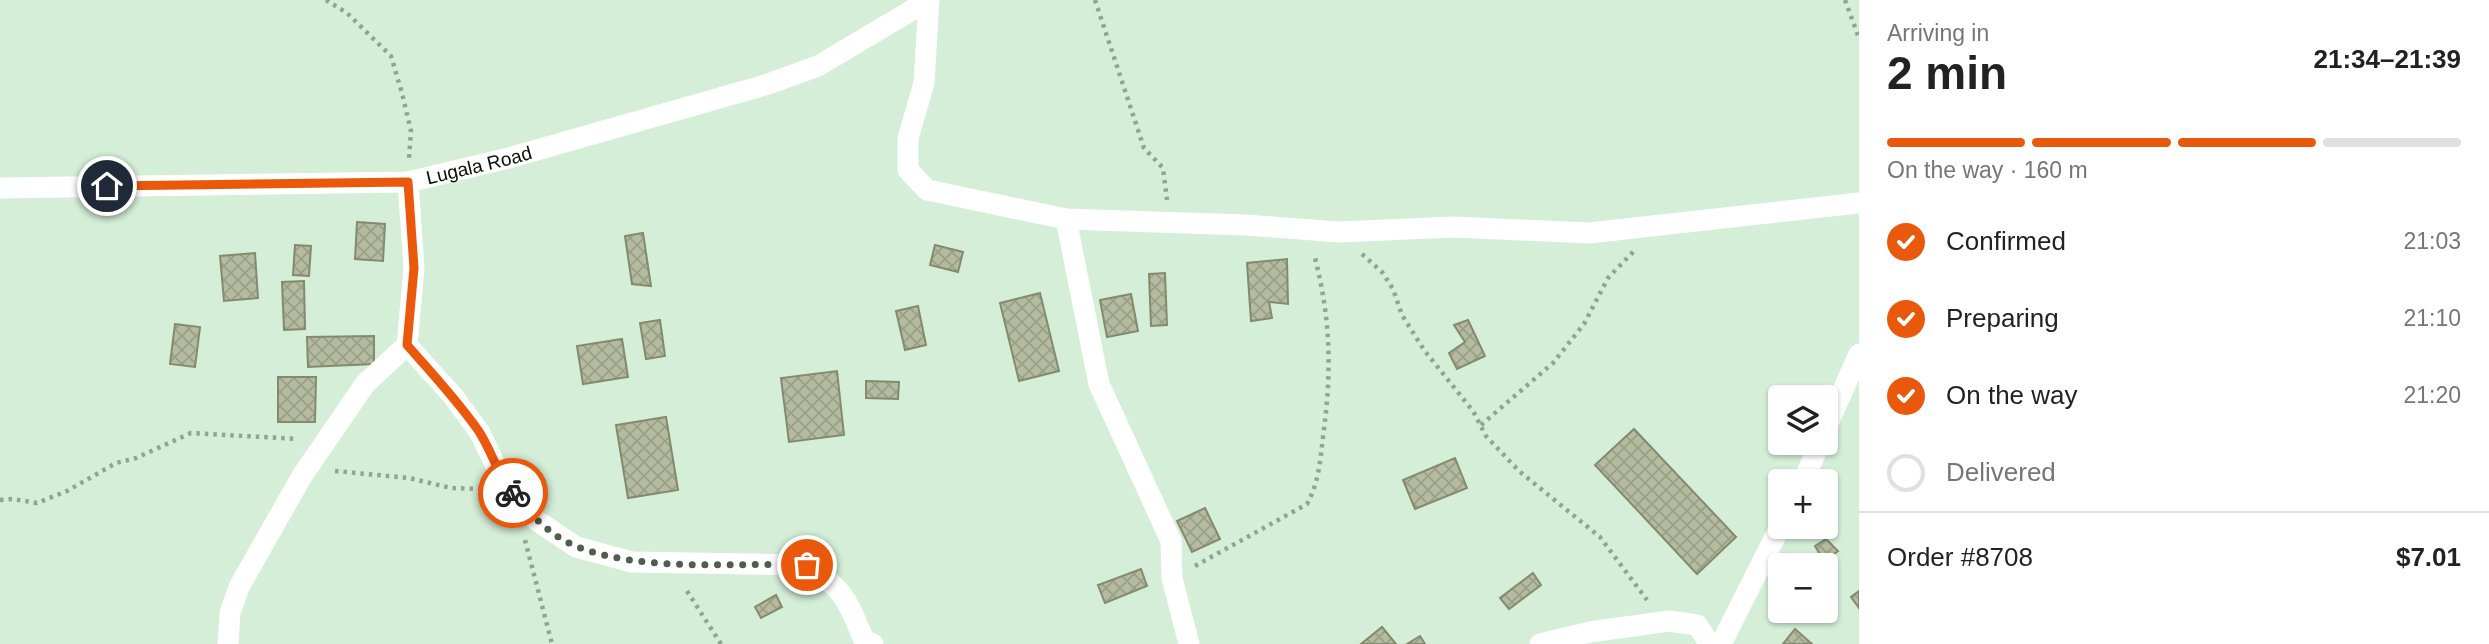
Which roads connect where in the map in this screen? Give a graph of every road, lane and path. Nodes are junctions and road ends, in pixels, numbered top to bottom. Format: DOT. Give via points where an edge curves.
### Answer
graph roads {
  1 [pos="326,0"];
  2 [pos="929,0"];
  3 [pos="1095,0"];
  4 [pos="1844,0"];
  5 [pos="1859,38"];
  6 [pos="408,182"];
  7 [pos="0,188"];
  8 [pos="1859,203"];
  9 [pos="1066,219"];
  10 [pos="1169,223"];
  11 [pos="1658,225"];
  12 [pos="1307,230"];
  13 [pos="1339,232"];
  14 [pos="407,345"];
  15 [pos="1859,354"];
  16 [pos="1838,400"];
  17 [pos="1481,425"];
  18 [pos="308,434"];
  19 [pos="332,470"];
  20 [pos="483,489"];
  21 [pos="0,500"];
  22 [pos="520,501"];
  23 [pos="1774,539"];
  24 [pos="1172,578"];
  25 [pos="687,591"];
  26 [pos="1669,621"];
  27 [pos="228,644"];
  28 [pos="552,644"];
  29 [pos="721,644"];
  30 [pos="873,644"];
  31 [pos="1189,644"];
  32 [pos="1541,644"];
  33 [pos="1710,644"];
  34 [pos="1721,644"];
  1 -- 6 [label="path" via="347,13 391,56 411,131"];
  2 -- 6 [label="street, Lugala Road" via="818,66 765,85"];
  2 -- 9 [label="street" via="924,83 908,138 908,170 927,190"];
  3 -- 10 [label="path" via="1144,148 1163,168"];
  4 -- 5 [label="path"];
  6 -- 7 [label="street, Lugala Road"];
  6 -- 14 [label="street" via="414,268"];
  8 -- 11 [label="street"];
  9 -- 10 [label="street"];
  9 -- 24 [label="street" via="1099,384 1171,541"];
  10 -- 12 [label="street"];
  11 -- 13 [label="street" via="1589,233 1454,227"];
  11 -- 17 [label="path" via="1608,278 1584,324 1553,363"];
  12 -- 13 [label="street"];
  12 -- 24 [label="path" via="1324,293 1330,347 1329,396 1316,486 1307,505"];
  13 -- 17 [label="path" via="1382,272 1424,350"];
  14 -- 22 [label="street" via="480,433 500,477"];
  14 -- 27 [label="street" via="365,384 302,476 239,587 230,613"];
  15 -- 16 [label="street"];
  17 -- 26 [label="path" via="1519,471 1600,537 1650,604"];
  18 -- 21 [label="path" via="300,439 191,433 116,463 37,503"];
  19 -- 20 [label="path"];
  22 -- 28 [label="path" via="525,544"];
  22 -- 30 [label="street" via="536,520 576,547 632,562 807,565 845,596 864,640"];
  23 -- 34 [label="street"];
  24 -- 31 [label="street"];
  25 -- 29 [label="path"];
  26 -- 32 [label="street"];
  26 -- 33 [label="street" via="1697,625"];
}
